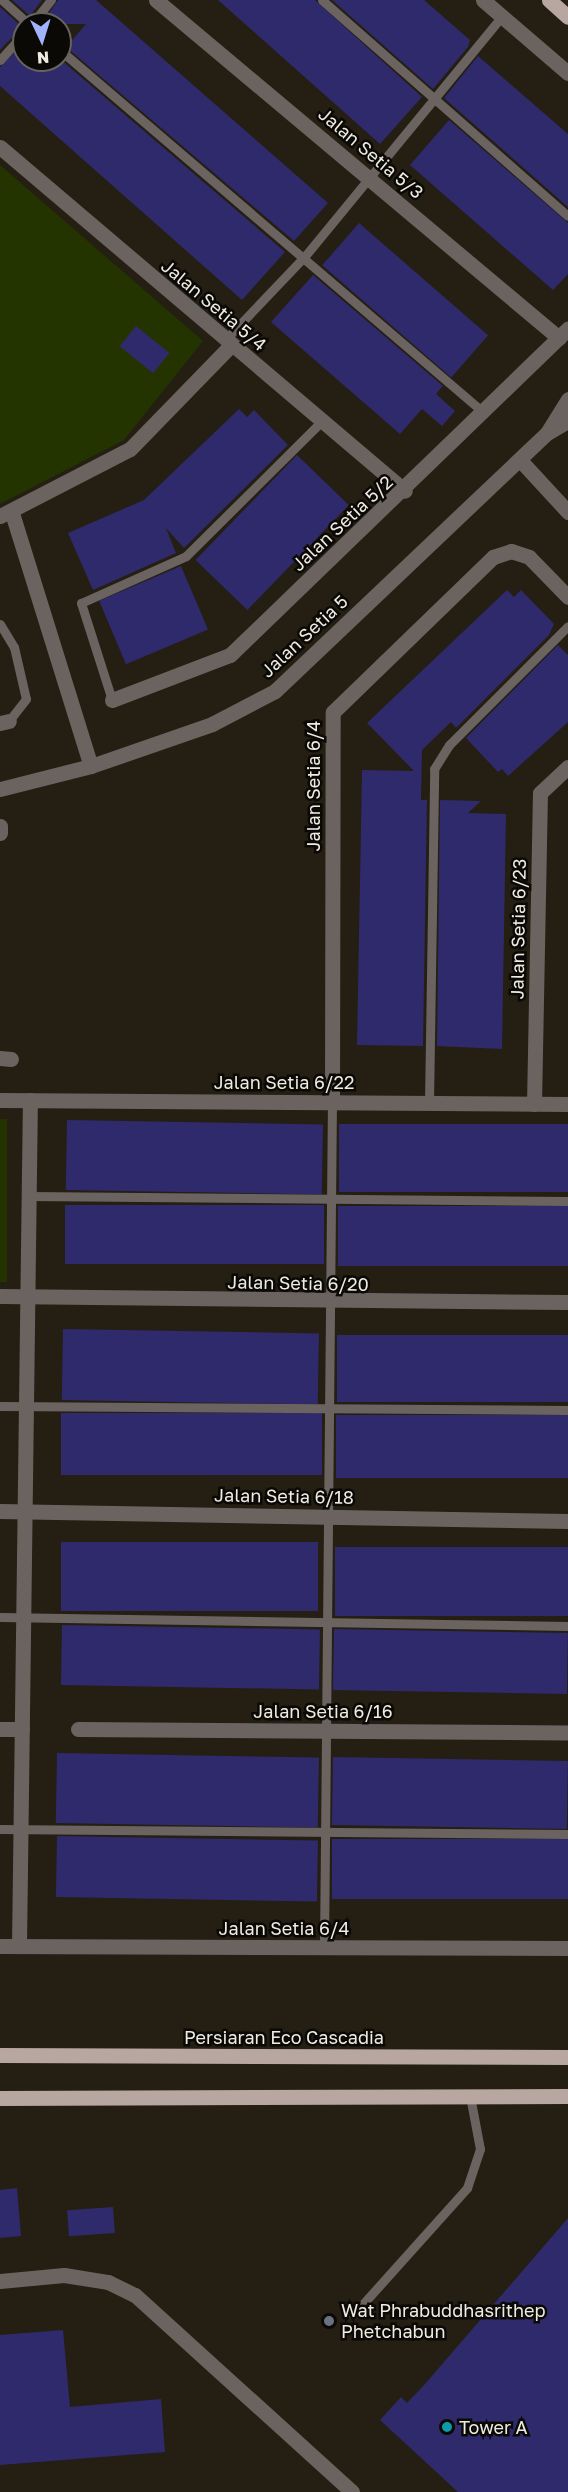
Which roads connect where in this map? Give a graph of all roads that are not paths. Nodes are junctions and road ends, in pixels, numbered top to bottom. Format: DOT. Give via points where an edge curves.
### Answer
graph roads {
  1 [pos="2,0"];
  2 [pos="51,0"];
  3 [pos="156,0"];
  4 [pos="322,0"];
  5 [pos="483,0"];
  6 [pos="549,0"];
  7 [pos="16,12"];
  8 [pos="41,12"];
  9 [pos="502,16"];
  10 [pos="568,17"];
  11 [pos="12,46"];
  12 [pos="0,60"];
  13 [pos="72,60"];
  14 [pos="568,73"];
  15 [pos="433,97"];
  16 [pos="0,147"];
  17 [pos="372,177"];
  18 [pos="568,216"];
  19 [pos="305,255"];
  20 [pos="563,334"];
  21 [pos="228,343"];
  22 [pos="568,399"];
  23 [pos="482,411"];
  24 [pos="324,419"];
  25 [pos="568,421"];
  26 [pos="547,433"];
  27 [pos="520,460"];
  28 [pos="405,491"];
  29 [pos="568,512"];
  30 [pos="6,515"];
  31 [pos="568,597"];
  32 [pos="0,624"];
  33 [pos="568,626"];
  34 [pos="112,700"];
  35 [pos="4,722"];
  36 [pos="91,766"];
  37 [pos="568,767"];
  38 [pos="0,789"];
  39 [pos="0,826"];
  40 [pos="0,833"];
  41 [pos="0,1100"];
  42 [pos="30,1100"];
  43 [pos="332,1102"];
  44 [pos="429,1103"];
  45 [pos="534,1104"];
  46 [pos="568,1104"];
  47 [pos="28,1196"];
  48 [pos="331,1198"];
  49 [pos="568,1201"];
  50 [pos="0,1296"];
  51 [pos="27,1297"];
  52 [pos="568,1302"];
  53 [pos="330,1304"];
  54 [pos="0,1406"];
  55 [pos="26,1406"];
  56 [pos="329,1409"];
  57 [pos="568,1410"];
  58 [pos="0,1511"];
  59 [pos="24,1511"];
  60 [pos="328,1517"];
  61 [pos="568,1521"];
  62 [pos="0,1617"];
  63 [pos="23,1617"];
  64 [pos="327,1622"];
  65 [pos="568,1626"];
  66 [pos="0,1729"];
  67 [pos="22,1729"];
  68 [pos="78,1729"];
  69 [pos="326,1731"];
  70 [pos="568,1732"];
  71 [pos="0,1830"];
  72 [pos="20,1830"];
  73 [pos="325,1832"];
  74 [pos="568,1834"];
  75 [pos="0,1946"];
  76 [pos="19,1946"];
  77 [pos="324,1948"];
  78 [pos="568,1948"];
  79 [pos="0,2055"];
  80 [pos="568,2057"];
  81 [pos="470,2096"];
  82 [pos="568,2096"];
  83 [pos="0,2098"];
  84 [pos="0,2281"];
  85 [pos="353,2315"];
  86 [pos="352,2492"];
  1 -- 7 [label="lane"];
  2 -- 8 [label="lane"];
  3 -- 17 [label="street, Jalan Setia 5/3"];
  4 -- 15 [label="lane"];
  5 -- 9 [label="street"];
  6 -- 10 [label="main road"];
  9 -- 14 [label="street"];
  9 -- 15 [label="lane"];
  11 -- 12 [label="lane"];
  13 -- 19 [label="lane"];
  15 -- 17 [label="lane"];
  15 -- 18 [label="lane"];
  16 -- 21 [label="street, Jalan Setia 5/4"];
  17 -- 19 [label="lane"];
  17 -- 20 [label="street, Jalan Setia 5/3"];
  19 -- 21 [label="lane"];
  19 -- 23 [label="lane"];
  20 -- 23 [label="street, Jalan Setia 5/2"];
  21 -- 24 [label="street, Jalan Setia 5/4"];
  21 -- 30 [label="street" via="130,449"];
  22 -- 26 [label="street, Jalan Setia 5"];
  23 -- 28 [label="street, Jalan Setia 5/2"];
  24 -- 28 [label="street, Jalan Setia 5/4"];
  24 -- 34 [label="lane" via="186,556 81,603"];
  25 -- 26 [label="street, Jalan Setia 5"];
  26 -- 27 [label="street, Jalan Setia 5"];
  27 -- 29 [label="street"];
  27 -- 36 [label="street, Jalan Setia 5" via="275,691 212,723"];
  28 -- 34 [label="street, Jalan Setia 5/2" via="230,655"];
  30 -- 36 [label="street"];
  31 -- 43 [label="street, Jalan Setia 6/4" via="529,557 511,551 493,557 333,712"];
  32 -- 35 [label="lane" via="14,647 26,699"];
  33 -- 44 [label="lane" via="448,745 434,769"];
  36 -- 38 [label="street, Jalan Setia 5"];
  37 -- 45 [label="street, Jalan Setia 6/23" via="540,793"];
  39 -- 40 [label="street"];
  41 -- 42 [label="street, Jalan Setia 6/22"];
  42 -- 43 [label="street, Jalan Setia 6/22"];
  42 -- 47 [label="street"];
  43 -- 44 [label="street, Jalan Setia 6/22"];
  43 -- 48 [label="lane"];
  44 -- 45 [label="street, Jalan Setia 6/22"];
  45 -- 46 [label="street, Jalan Setia 6/22"];
  47 -- 48 [label="lane"];
  47 -- 51 [label="street"];
  48 -- 49 [label="lane"];
  48 -- 53 [label="lane"];
  50 -- 51 [label="street, Jalan Setia 6/20"];
  51 -- 53 [label="street, Jalan Setia 6/20"];
  51 -- 55 [label="street"];
  52 -- 53 [label="street, Jalan Setia 6/20"];
  53 -- 56 [label="lane"];
  54 -- 55 [label="lane"];
  55 -- 56 [label="lane"];
  55 -- 59 [label="street"];
  56 -- 57 [label="lane"];
  56 -- 60 [label="lane"];
  58 -- 59 [label="street, Jalan Setia 6/18"];
  59 -- 60 [label="street, Jalan Setia 6/18"];
  59 -- 63 [label="street"];
  60 -- 61 [label="street, Jalan Setia 6/18"];
  60 -- 64 [label="lane"];
  62 -- 63 [label="lane"];
  63 -- 64 [label="lane"];
  63 -- 67 [label="street"];
  64 -- 65 [label="lane"];
  64 -- 69 [label="lane"];
  66 -- 67 [label="street"];
  67 -- 72 [label="street"];
  68 -- 69 [label="street, Jalan Setia 6/16"];
  69 -- 70 [label="street, Jalan Setia 6/16"];
  69 -- 73 [label="lane"];
  71 -- 72 [label="lane"];
  72 -- 73 [label="lane"];
  72 -- 76 [label="street"];
  73 -- 74 [label="lane"];
  73 -- 77 [label="lane"];
  75 -- 76 [label="street, Jalan Setia 6/4"];
  76 -- 77 [label="street, Jalan Setia 6/4"];
  77 -- 78 [label="street, Jalan Setia 6/4"];
  79 -- 80 [label="main road, Persiaran Eco Cascadia"];
  81 -- 82 [label="main road"];
  81 -- 83 [label="main road"];
  81 -- 85 [label="lane" via="480,2150 467,2188"];
  84 -- 86 [label="street" via="64,2275 108,2282 135,2295"];
}
